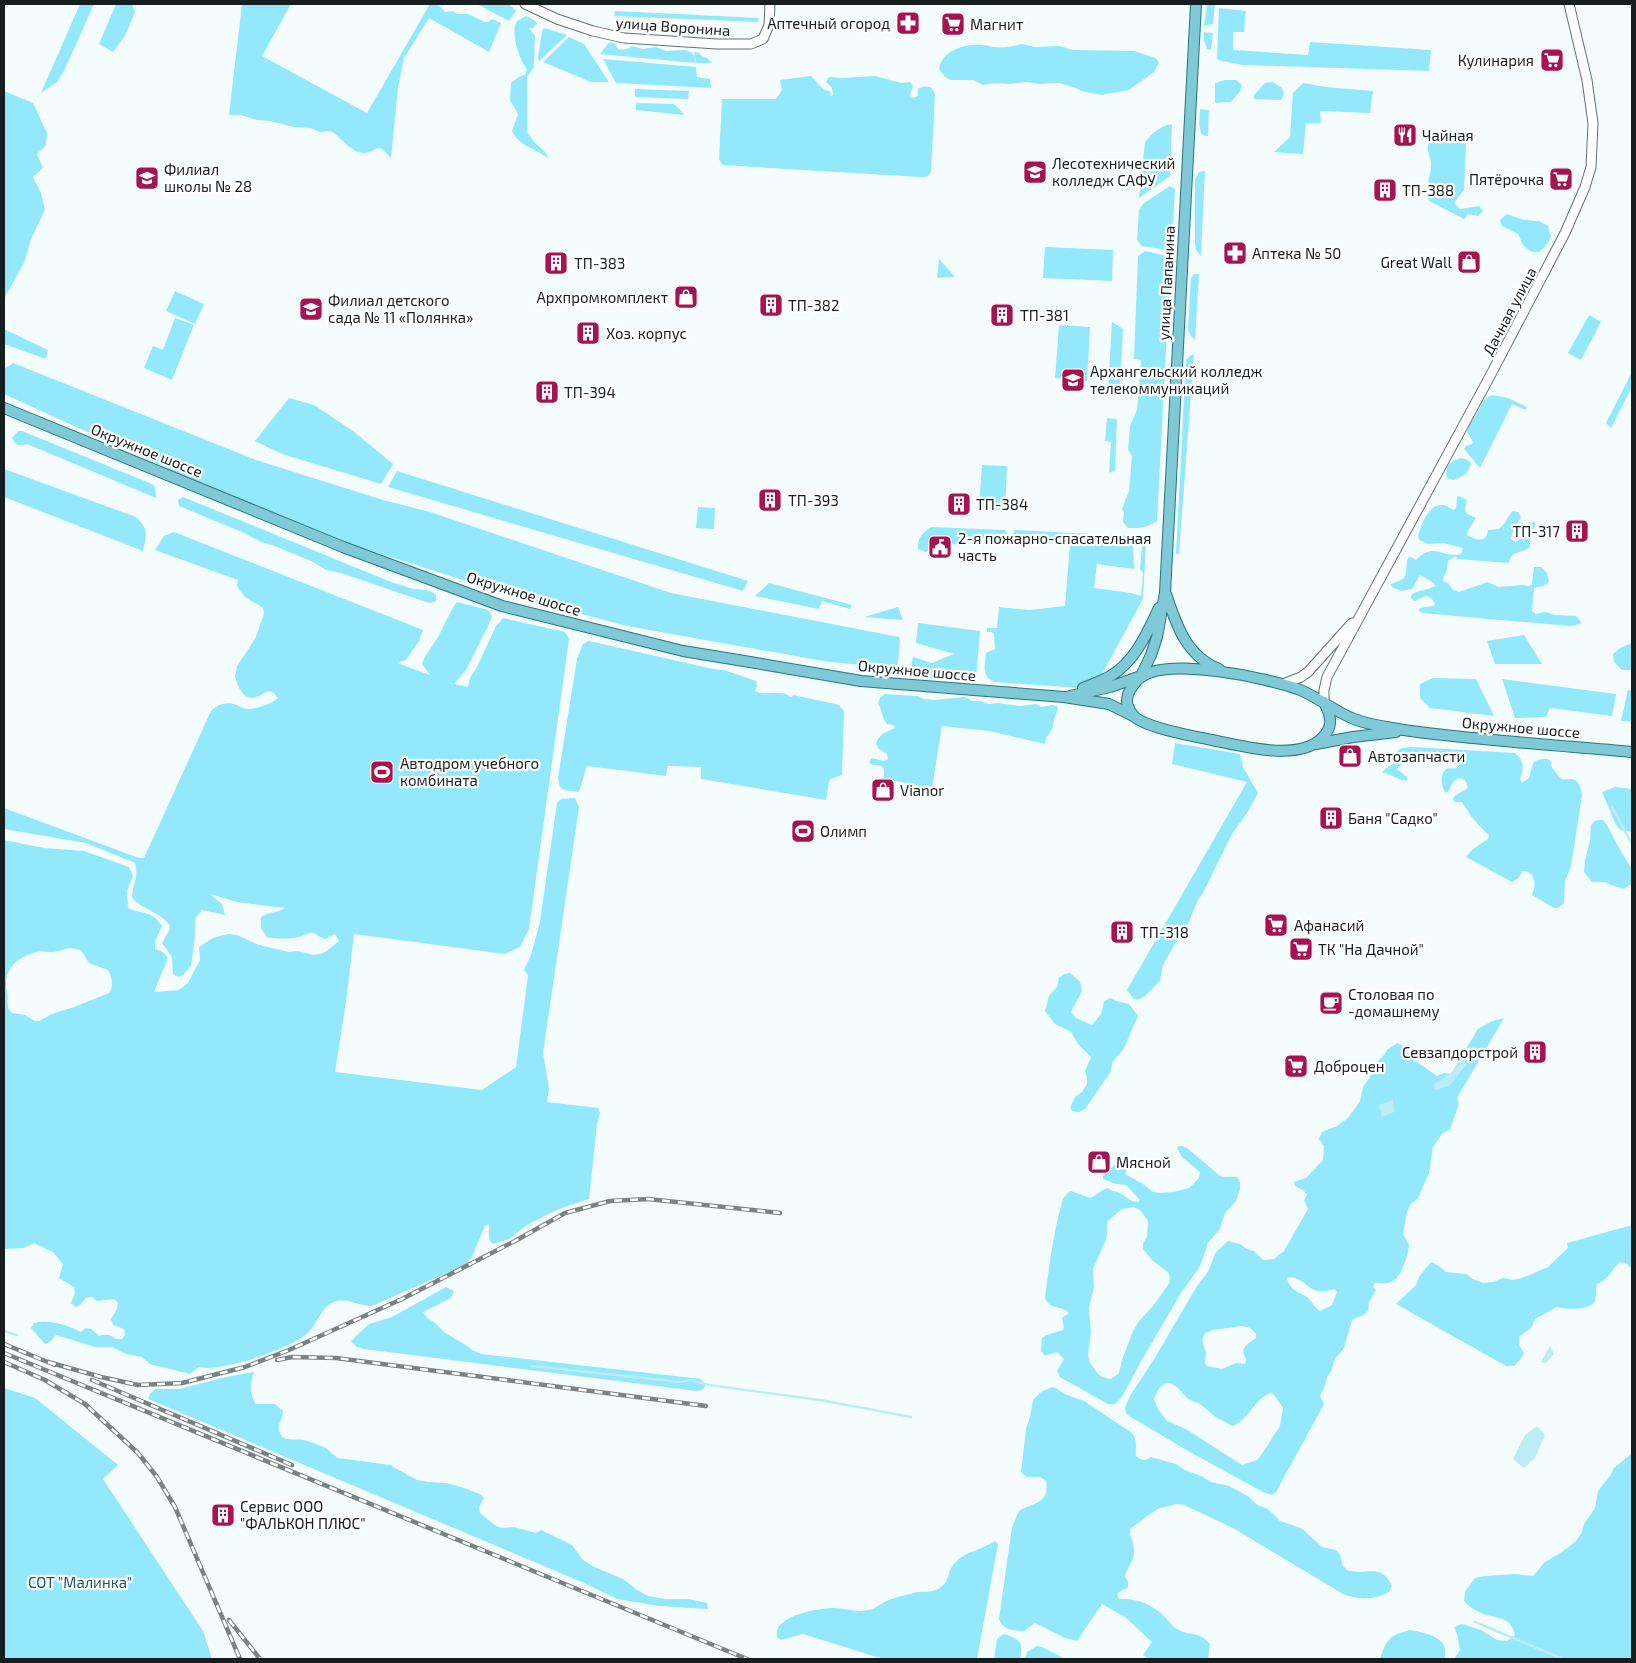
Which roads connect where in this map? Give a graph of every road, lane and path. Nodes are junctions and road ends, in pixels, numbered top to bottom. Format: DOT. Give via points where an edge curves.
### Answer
graph roads {
  1 [pos="525,4"];
  2 [pos="770,4"];
  3 [pos="1196,4"];
  4 [pos="1569,4"];
  5 [pos="4,408"];
  6 [pos="1165,593"];
  7 [pos="1364,610"];
  8 [pos="1225,671"];
  9 [pos="1141,676"];
  10 [pos="1283,684"];
  11 [pos="1064,697"];
  12 [pos="1324,702"];
  13 [pos="1135,718"];
  14 [pos="1406,730"];
  15 [pos="1316,744"];
  16 [pos="1632,752"];
  1 -- 2 [label="street, улица Воронина" via="557,19 624,38 717,44 751,44 763,39 769,25"];
  3 -- 6 [label="main road, улица Папанина"];
  4 -- 7 [label="street, Дачная улица" via="1594,122 1587,181 1566,233"];
  5 -- 11 [label="main road, Окружное шоссе" via="343,547 502,606 683,651 861,681"];
  6 -- 8 [label="main road, улица Папанина" via="1183,638 1202,660"];
  6 -- 9 [label="main road, улица Папанина" via="1157,637"];
  6 -- 11 [label="main road, улица Папанина" via="1142,643 1127,664 1111,676"];
  7 -- 10 [label="street, Дачная улица" via="1308,672"];
  7 -- 12 [label="street, Дачная улица" via="1327,678"];
  8 -- 9 [label="main road, Окружное шоссе" via="1172,669"];
  8 -- 10 [label="main road, Окружное шоссе"];
  9 -- 11 [label="main road, Окружное шоссе"];
  9 -- 13 [label="main road" via="1128,693 1129,710"];
  10 -- 12 [label="main road, Окружное шоссе"];
  11 -- 13 [label="main road, Окружное шоссе" via="1109,704"];
  12 -- 14 [label="main road, Окружное шоссе" via="1355,719"];
  12 -- 15 [label="main road" via="1331,720 1330,728"];
  13 -- 15 [label="main road, Окружное шоссе" via="1189,736 1248,748 1298,750"];
  14 -- 15 [label="main road, Окружное шоссе"];
  14 -- 16 [label="main road, Окружное шоссе"];
}
